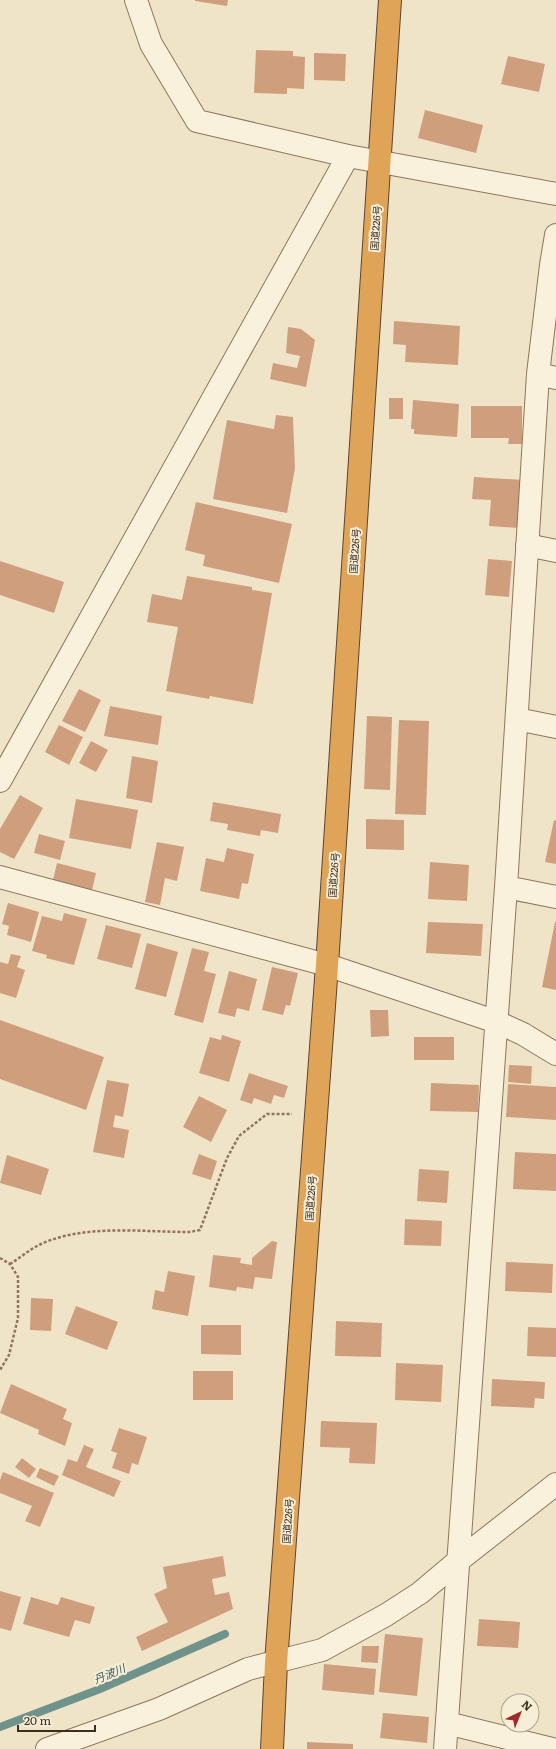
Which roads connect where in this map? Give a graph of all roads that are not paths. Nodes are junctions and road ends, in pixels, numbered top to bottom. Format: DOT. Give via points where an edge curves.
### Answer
graph roads {
  1 [pos="136,0"];
  2 [pos="390,0"];
  3 [pos="348,156"];
  4 [pos="379,163"];
  5 [pos="556,194"];
  6 [pos="556,235"];
  7 [pos="547,376"];
  8 [pos="527,545"];
  9 [pos="556,551"];
  10 [pos="517,719"];
  11 [pos="556,726"];
  12 [pos="0,781"];
  13 [pos="0,877"];
  14 [pos="506,887"];
  15 [pos="556,897"];
  16 [pos="327,965"];
  17 [pos="497,1022"];
  18 [pos="556,1054"];
  19 [pos="556,1484"];
  20 [pos="458,1561"];
  21 [pos="276,1662"];
  22 [pos="447,1723"];
  23 [pos="47,1749"];
  24 [pos="272,1749"];
  25 [pos="445,1749"];
  26 [pos="552,1749"];
  1 -- 3 [label="street" via="150,44 197,121"];
  2 -- 4 [label="highway, 国道226号"];
  3 -- 4 [label="street"];
  3 -- 12 [label="street"];
  4 -- 5 [label="street"];
  4 -- 16 [label="highway, 国道226号"];
  6 -- 7 [label="street" via="551,265"];
  7 -- 8 [label="street"];
  8 -- 9 [label="street"];
  8 -- 10 [label="street"];
  10 -- 11 [label="street"];
  10 -- 14 [label="street"];
  13 -- 16 [label="street"];
  14 -- 15 [label="street"];
  14 -- 17 [label="street"];
  16 -- 17 [label="street"];
  16 -- 21 [label="highway, 国道226号"];
  17 -- 18 [label="street"];
  17 -- 20 [label="street"];
  19 -- 20 [label="street"];
  20 -- 21 [label="street" via="420,1593 343,1640 322,1650"];
  20 -- 22 [label="street"];
  21 -- 23 [label="street" via="248,1669 159,1709"];
  21 -- 24 [label="highway, 国道226号"];
  22 -- 25 [label="street"];
  22 -- 26 [label="street"];
}
